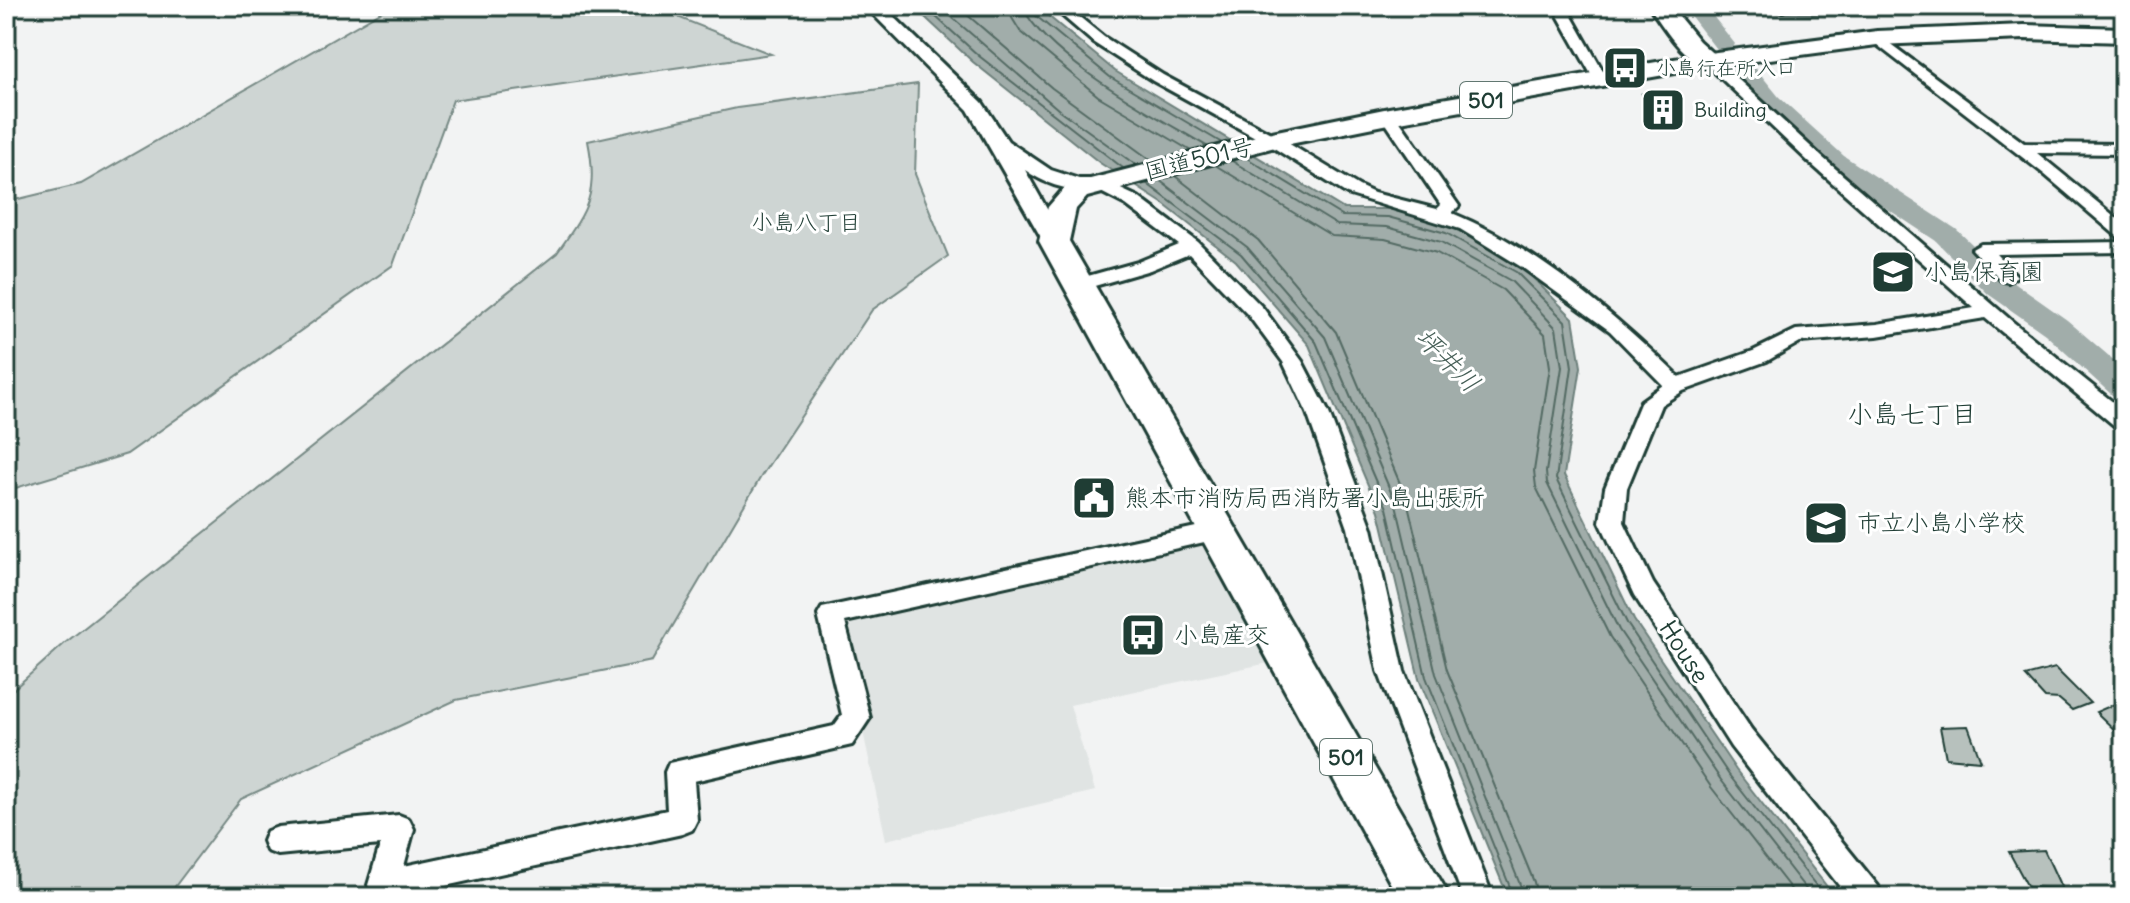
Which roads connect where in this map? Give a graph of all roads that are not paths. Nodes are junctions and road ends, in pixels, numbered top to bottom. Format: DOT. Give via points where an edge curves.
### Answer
graph roads {
  1 [pos="873,6"];
  2 [pos="1058,6"];
  3 [pos="1515,6"];
  4 [pos="1659,6"];
  5 [pos="1560,7"];
  6 [pos="2124,35"];
  7 [pos="1877,38"];
  8 [pos="1709,60"];
  9 [pos="1601,80"];
  10 [pos="1389,116"];
  11 [pos="1268,141"];
  12 [pos="1000,145"];
  13 [pos="2017,148"];
  14 [pos="2124,149"];
  15 [pos="1103,184"];
  16 [pos="1441,215"];
  17 [pos="2124,233"];
  18 [pos="1054,241"];
  19 [pos="1192,246"];
  20 [pos="2124,247"];
  21 [pos="1955,281"];
  22 [pos="1077,285"];
  23 [pos="1989,311"];
  24 [pos="1676,386"];
  25 [pos="2124,422"];
  26 [pos="1219,531"];
  27 [pos="278,841"];
  28 [pos="1425,897"];
  29 [pos="1478,897"];
  30 [pos="1867,897"];
  1 -- 12 [label="street" via="975,106"];
  2 -- 11 [label="street" via="1158,78"];
  3 -- 5 [label="street"];
  4 -- 8 [label="main road"];
  5 -- 9 [label="street"];
  6 -- 7 [label="highway, 国道501号 / 501" via="2024,32"];
  7 -- 8 [label="highway, 国道501号 / 501"];
  7 -- 13 [label="street"];
  8 -- 9 [label="highway, 国道501号 / 501"];
  8 -- 21 [label="street"];
  9 -- 10 [label="highway, 国道501号 / 501"];
  10 -- 11 [label="highway, 国道501号 / 501"];
  10 -- 16 [label="street" via="1450,206"];
  11 -- 15 [label="highway, 国道501号 / 501"];
  11 -- 16 [label="street" via="1368,197"];
  12 -- 15 [label="street" via="1044,174 1078,185"];
  12 -- 18 [label="street"];
  13 -- 14 [label="street"];
  13 -- 17 [label="street"];
  15 -- 18 [label="highway, 国道501号 / 501" via="1069,196"];
  15 -- 19 [label="street"];
  16 -- 24 [label="street" via="1466,225 1584,300"];
  18 -- 22 [label="highway, 501"];
  19 -- 22 [label="street"];
  19 -- 29 [label="street" via="1256,312 1292,361 1318,413 1360,528 1391,671"];
  20 -- 21 [label="street" via="1981,249 2008,276"];
  21 -- 23 [label="street"];
  22 -- 26 [label="highway, 501"];
  23 -- 24 [label="street" via="1877,330 1796,336 1760,356"];
  23 -- 25 [label="street"];
  24 -- 30 [label="street, House" via="1652,401 1616,488 1612,522 1643,588 1741,738"];
  26 -- 27 [label="street" via="831,615 856,718 842,736 679,772 682,820 383,885 399,829"];
  26 -- 28 [label="highway, 501"];
}
